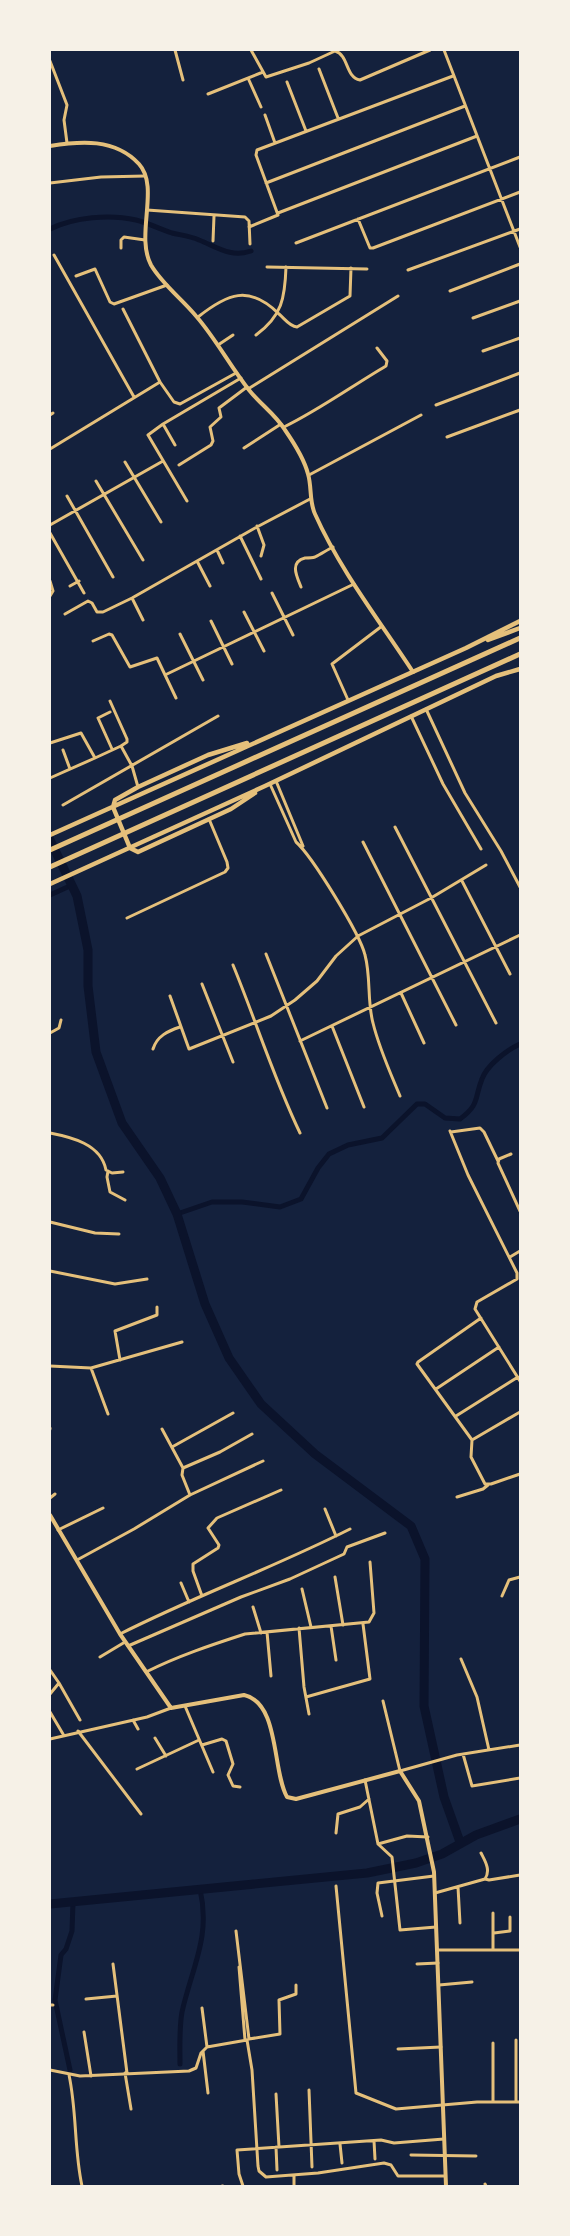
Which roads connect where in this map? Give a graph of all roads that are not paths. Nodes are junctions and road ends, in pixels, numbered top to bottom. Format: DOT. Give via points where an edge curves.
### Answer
graph roads {
  1 [pos="175,50"];
  2 [pos="251,50"];
  3 [pos="327,50"];
  4 [pos="430,50"];
  5 [pos="444,50"];
  6 [pos="419,52"];
  7 [pos="330,54"];
  8 [pos="50,61"];
  9 [pos="319,69"];
  10 [pos="263,72"];
  11 [pos="453,76"];
  12 [pos="248,78"];
  13 [pos="183,80"];
  14 [pos="287,82"];
  15 [pos="208,94"];
  16 [pos="465,106"];
  17 [pos="261,107"];
  18 [pos="265,116"];
  19 [pos="338,118"];
  20 [pos="306,131"];
  21 [pos="477,136"];
  22 [pos="67,143"];
  23 [pos="275,143"];
  24 [pos="50,146"];
  25 [pos="520,157"];
  26 [pos="491,168"];
  27 [pos="145,176"];
  28 [pos="50,183"];
  29 [pos="266,183"];
  30 [pos="520,192"];
  31 [pos="502,199"];
  32 [pos="146,210"];
  33 [pos="278,213"];
  34 [pos="214,216"];
  35 [pos="358,219"];
  36 [pos="249,227"];
  37 [pos="520,229"];
  38 [pos="514,231"];
  39 [pos="145,240"];
  40 [pos="213,241"];
  41 [pos="296,243"];
  42 [pos="250,244"];
  43 [pos="520,247"];
  44 [pos="121,248"];
  45 [pos="54,255"];
  46 [pos="520,264"];
  47 [pos="267,267"];
  48 [pos="286,267"];
  49 [pos="351,268"];
  50 [pos="368,269"];
  51 [pos="408,270"];
  52 [pos="76,276"];
  53 [pos="168,285"];
  54 [pos="450,291"];
  55 [pos="398,296"];
  56 [pos="520,301"];
  57 [pos="123,309"];
  58 [pos="277,311"];
  59 [pos="198,318"];
  60 [pos="473,318"];
  61 [pos="233,335"];
  62 [pos="256,335"];
  63 [pos="520,338"];
  64 [pos="219,345"];
  65 [pos="377,348"];
  66 [pos="483,351"];
  67 [pos="237,372"];
  68 [pos="520,373"];
  69 [pos="241,378"];
  70 [pos="160,382"];
  71 [pos="247,388"];
  72 [pos="134,398"];
  73 [pos="436,405"];
  74 [pos="520,410"];
  75 [pos="422,415"];
  76 [pos="163,424"];
  77 [pos="283,426"];
  78 [pos="447,437"];
  79 [pos="175,445"];
  80 [pos="244,448"];
  81 [pos="50,449"];
  82 [pos="163,461"];
  83 [pos="125,462"];
  84 [pos="179,465"];
  85 [pos="309,475"];
  86 [pos="134,477"];
  87 [pos="96,481"];
  88 [pos="104,494"];
  89 [pos="67,496"];
  90 [pos="310,499"];
  91 [pos="187,501"];
  92 [pos="75,510"];
  93 [pos="161,522"];
  94 [pos="50,525"];
  95 [pos="257,526"];
  96 [pos="50,533"];
  97 [pos="240,536"];
  98 [pos="333,547"];
  99 [pos="217,550"];
  100 [pos="261,556"];
  101 [pos="143,560"];
  102 [pos="197,561"];
  103 [pos="224,563"];
  104 [pos="113,577"];
  105 [pos="261,579"];
  106 [pos="50,581"];
  107 [pos="79,581"];
  108 [pos="354,584"];
  109 [pos="70,586"];
  110 [pos="210,586"];
  111 [pos="300,587"];
  112 [pos="84,593"];
  113 [pos="272,593"];
  114 [pos="50,596"];
  115 [pos="132,598"];
  116 [pos="244,612"];
  117 [pos="65,614"];
  118 [pos="284,618"];
  119 [pos="143,620"];
  120 [pos="212,621"];
  121 [pos="520,621"];
  122 [pos="382,626"];
  123 [pos="520,628"];
  124 [pos="255,633"];
  125 [pos="180,634"];
  126 [pos="293,635"];
  127 [pos="520,638"];
  128 [pos="93,641"];
  129 [pos="224,647"];
  130 [pos="466,648"];
  131 [pos="264,651"];
  132 [pos="520,654"];
  133 [pos="194,661"];
  134 [pos="232,664"];
  135 [pos="520,667"];
  136 [pos="413,672"];
  137 [pos="165,675"];
  138 [pos="203,680"];
  139 [pos="176,698"];
  140 [pos="348,700"];
  141 [pos="110,701"];
  142 [pos="426,709"];
  143 [pos="110,712"];
  144 [pos="219,716"];
  145 [pos="411,716"];
  146 [pos="259,740"];
  147 [pos="50,743"];
  148 [pos="121,746"];
  149 [pos="112,749"];
  150 [pos="63,750"];
  151 [pos="95,758"];
  152 [pos="132,766"];
  153 [pos="70,769"];
  154 [pos="50,778"];
  155 [pos="276,781"];
  156 [pos="267,785"];
  157 [pos="138,787"];
  158 [pos="63,805"];
  159 [pos="209,819"];
  160 [pos="396,826"];
  161 [pos="50,835"];
  162 [pos="363,842"];
  163 [pos="303,848"];
  164 [pos="481,849"];
  165 [pos="50,850"];
  166 [pos="486,864"];
  167 [pos="50,867"];
  168 [pos="462,881"];
  169 [pos="50,884"];
  170 [pos="520,887"];
  171 [pos="431,898"];
  172 [pos="399,914"];
  173 [pos="127,918"];
  174 [pos="520,935"];
  175 [pos="358,936"];
  176 [pos="495,946"];
  177 [pos="266,954"];
  178 [pos="463,961"];
  179 [pos="233,965"];
  180 [pos="510,974"];
  181 [pos="432,977"];
  182 [pos="202,984"];
  183 [pos="401,993"];
  184 [pos="170,996"];
  185 [pos="288,1005"];
  186 [pos="369,1007"];
  187 [pos="61,1020"];
  188 [pos="496,1023"];
  189 [pos="257,1024"];
  190 [pos="456,1025"];
  191 [pos="332,1026"];
  192 [pos="180,1027"];
  193 [pos="50,1033"];
  194 [pos="224,1036"];
  195 [pos="300,1041"];
  196 [pos="424,1043"];
  197 [pos="153,1048"];
  198 [pos="233,1062"];
  199 [pos="400,1096"];
  200 [pos="364,1107"];
  201 [pos="327,1108"];
  202 [pos="50,1133"];
  203 [pos="300,1133"];
  204 [pos="511,1154"];
  205 [pos="498,1161"];
  206 [pos="108,1171"];
  207 [pos="123,1172"];
  208 [pos="124,1200"];
  209 [pos="520,1210"];
  210 [pos="50,1222"];
  211 [pos="119,1234"];
  212 [pos="520,1251"];
  213 [pos="510,1257"];
  214 [pos="50,1271"];
  215 [pos="147,1279"];
  216 [pos="157,1307"];
  217 [pos="481,1318"];
  218 [pos="183,1342"];
  219 [pos="499,1347"];
  220 [pos="120,1360"];
  221 [pos="50,1366"];
  222 [pos="91,1368"];
  223 [pos="519,1379"];
  224 [pos="436,1389"];
  225 [pos="520,1412"];
  226 [pos="233,1413"];
  227 [pos="108,1414"];
  228 [pos="455,1416"];
  229 [pos="162,1429"];
  230 [pos="252,1434"];
  231 [pos="472,1440"];
  232 [pos="172,1447"];
  233 [pos="263,1461"];
  234 [pos="183,1468"];
  235 [pos="520,1474"];
  236 [pos="488,1485"];
  237 [pos="281,1490"];
  238 [pos="55,1494"];
  239 [pos="190,1495"];
  240 [pos="457,1497"];
  241 [pos="50,1498"];
  242 [pos="103,1508"];
  243 [pos="325,1509"];
  244 [pos="50,1515"];
  245 [pos="350,1528"];
  246 [pos="58,1530"];
  247 [pos="385,1533"];
  248 [pos="336,1536"];
  249 [pos="75,1561"];
  250 [pos="370,1562"];
  251 [pos="335,1577"];
  252 [pos="520,1578"];
  253 [pos="181,1584"];
  254 [pos="302,1589"];
  255 [pos="202,1596"];
  256 [pos="502,1596"];
  257 [pos="189,1602"];
  258 [pos="253,1607"];
  259 [pos="363,1624"];
  260 [pos="343,1625"];
  261 [pos="331,1626"];
  262 [pos="311,1627"];
  263 [pos="299,1628"];
  264 [pos="267,1632"];
  265 [pos="261,1633"];
  266 [pos="120,1634"];
  267 [pos="126,1644"];
  268 [pos="100,1658"];
  269 [pos="461,1659"];
  270 [pos="336,1660"];
  271 [pos="50,1670"];
  272 [pos="146,1672"];
  273 [pos="271,1676"];
  274 [pos="59,1683"];
  275 [pos="50,1694"];
  276 [pos="306,1697"];
  277 [pos="383,1701"];
  278 [pos="185,1706"];
  279 [pos="171,1708"];
  280 [pos="50,1712"];
  281 [pos="309,1713"];
  282 [pos="80,1720"];
  283 [pos="134,1720"];
  284 [pos="138,1729"];
  285 [pos="78,1731"];
  286 [pos="63,1734"];
  287 [pos="155,1738"];
  288 [pos="50,1739"];
  289 [pos="199,1740"];
  290 [pos="202,1745"];
  291 [pos="520,1745"];
  292 [pos="489,1750"];
  293 [pos="463,1754"];
  294 [pos="166,1756"];
  295 [pos="137,1769"];
  296 [pos="400,1771"];
  297 [pos="213,1772"];
  298 [pos="520,1778"];
  299 [pos="365,1780"];
  300 [pos="240,1787"];
  301 [pos="369,1799"];
  302 [pos="141,1814"];
  303 [pos="336,1833"];
  304 [pos="428,1837"];
  305 [pos="378,1845"];
  306 [pos="481,1852"];
  307 [pos="434,1874"];
  308 [pos="520,1875"];
  309 [pos="485,1879"];
  310 [pos="396,1880"];
  311 [pos="336,1886"];
  312 [pos="458,1887"];
  313 [pos="435,1893"];
  314 [pos="493,1913"];
  315 [pos="382,1916"];
  316 [pos="510,1917"];
  317 [pos="460,1923"];
  318 [pos="436,1927"];
  319 [pos="236,1931"];
  320 [pos="494,1933"];
  321 [pos="437,1950"];
  322 [pos="493,1950"];
  323 [pos="520,1950"];
  324 [pos="438,1963"];
  325 [pos="113,1964"];
  326 [pos="417,1964"];
  327 [pos="472,1982"];
  328 [pos="296,1985"];
  329 [pos="439,1985"];
  330 [pos="117,1995"];
  331 [pos="86,1999"];
  332 [pos="202,2008"];
  333 [pos="84,2032"];
  334 [pos="247,2040"];
  335 [pos="516,2040"];
  336 [pos="493,2043"];
  337 [pos="207,2047"];
  338 [pos="441,2047"];
  339 [pos="398,2049"];
  340 [pos="203,2050"];
  341 [pos="50,2070"];
  342 [pos="126,2073"];
  343 [pos="70,2076"];
  344 [pos="91,2076"];
  345 [pos="309,2090"];
  346 [pos="208,2093"];
  347 [pos="276,2094"];
  348 [pos="494,2102"];
  349 [pos="518,2102"];
  350 [pos="443,2105"];
  351 [pos="131,2109"];
  352 [pos="444,2139"];
  353 [pos="374,2141"];
  354 [pos="340,2144"];
  355 [pos="311,2145"];
  356 [pos="278,2147"];
  357 [pos="257,2149"];
  358 [pos="411,2156"];
  359 [pos="476,2156"];
  360 [pos="445,2157"];
  361 [pos="375,2159"];
  362 [pos="342,2163"];
  363 [pos="312,2167"];
  364 [pos="277,2169"];
  365 [pos="294,2175"];
  366 [pos="445,2176"];
  367 [pos="82,2187"];
  368 [pos="243,2187"];
  369 [pos="294,2187"];
  370 [pos="446,2187"];
  1 -- 13 [label="street"];
  2 -- 10 [label="street"];
  3 -- 7 [label="street"];
  4 -- 6 [label="street"];
  5 -- 11 [label="street"];
  6 -- 7 [label="street" via="360,80 352,76 339,52"];
  7 -- 10 [label="street" via="268,77"];
  8 -- 22 [label="street" via="67,105"];
  9 -- 19 [label="street"];
  10 -- 12 [label="street"];
  11 -- 16 [label="street"];
  11 -- 19 [label="street"];
  12 -- 15 [label="street"];
  12 -- 17 [label="street"];
  14 -- 20 [label="street"];
  16 -- 21 [label="street"];
  16 -- 29 [label="street"];
  18 -- 23 [label="street"];
  19 -- 20 [label="street"];
  20 -- 23 [label="street"];
  21 -- 26 [label="street"];
  21 -- 33 [label="street"];
  22 -- 24 [label="street"];
  22 -- 27 [label="street" via="104,144 132,157"];
  23 -- 29 [label="street" via="255,152"];
  25 -- 26 [label="street"];
  26 -- 31 [label="street"];
  26 -- 35 [label="street"];
  27 -- 28 [label="street"];
  27 -- 32 [label="street"];
  29 -- 33 [label="street"];
  30 -- 31 [label="street"];
  31 -- 35 [label="street" via="370,248"];
  31 -- 38 [label="street"];
  32 -- 34 [label="street"];
  32 -- 39 [label="street"];
  33 -- 36 [label="street" via="277,217"];
  34 -- 36 [label="street" via="245,217"];
  34 -- 40 [label="street"];
  35 -- 41 [label="street"];
  36 -- 42 [label="street"];
  37 -- 38 [label="street"];
  38 -- 43 [label="street"];
  38 -- 51 [label="street"];
  39 -- 44 [label="street" via="124,237"];
  39 -- 53 [label="street" via="152,265"];
  45 -- 72 [label="street"];
  46 -- 54 [label="street"];
  47 -- 48 [label="street"];
  48 -- 49 [label="street"];
  48 -- 58 [label="street" via="285,297"];
  49 -- 50 [label="street"];
  49 -- 58 [label="street" via="351,291 346,299 297,327"];
  52 -- 53 [label="street" via="95,269 114,304"];
  53 -- 59 [label="street"];
  55 -- 71 [label="street"];
  56 -- 60 [label="street"];
  57 -- 70 [label="street"];
  58 -- 59 [label="street" via="260,299 243,295 223,298"];
  58 -- 62 [label="street"];
  59 -- 64 [label="street"];
  61 -- 64 [label="street"];
  63 -- 66 [label="street"];
  64 -- 67 [label="street"];
  65 -- 77 [label="street" via="387,361 386,366"];
  67 -- 69 [label="street"];
  67 -- 70 [label="street" via="180,404 174,402"];
  68 -- 73 [label="street"];
  69 -- 71 [label="street"];
  69 -- 76 [label="street"];
  70 -- 72 [label="street"];
  71 -- 77 [label="street"];
  71 -- 84 [label="street" via="219,408 221,417 210,427 211,445"];
  72 -- 81 [label="street"];
  74 -- 78 [label="street"];
  75 -- 85 [label="street"];
  76 -- 79 [label="street"];
  76 -- 82 [label="street" via="148,435"];
  77 -- 80 [label="street"];
  77 -- 85 [label="street"];
  82 -- 86 [label="street"];
  82 -- 91 [label="street"];
  83 -- 86 [label="street"];
  85 -- 90 [label="street"];
  86 -- 88 [label="street"];
  86 -- 93 [label="street"];
  87 -- 88 [label="street"];
  88 -- 92 [label="street"];
  88 -- 101 [label="street"];
  89 -- 92 [label="street"];
  90 -- 95 [label="street"];
  90 -- 98 [label="street"];
  92 -- 94 [label="street"];
  92 -- 104 [label="street"];
  95 -- 97 [label="street"];
  95 -- 100 [label="street" via="264,544"];
  96 -- 107 [label="street"];
  97 -- 99 [label="street"];
  97 -- 105 [label="street"];
  98 -- 108 [label="street"];
  98 -- 111 [label="street" via="298,562 295,573"];
  99 -- 102 [label="street"];
  99 -- 103 [label="street"];
  102 -- 110 [label="street"];
  102 -- 115 [label="street"];
  106 -- 114 [label="street"];
  107 -- 109 [label="street"];
  107 -- 112 [label="street"];
  108 -- 118 [label="street"];
  108 -- 122 [label="street"];
  113 -- 118 [label="street"];
  115 -- 117 [label="street" via="100,613 88,601"];
  115 -- 119 [label="street"];
  116 -- 124 [label="street"];
  118 -- 124 [label="street"];
  118 -- 126 [label="street"];
  120 -- 129 [label="street"];
  121 -- 130 [label="main road"];
  122 -- 136 [label="street"];
  122 -- 140 [label="street" via="332,664"];
  123 -- 130 [label="main road"];
  124 -- 129 [label="street"];
  124 -- 131 [label="street"];
  125 -- 133 [label="street"];
  127 -- 165 [label="highway"];
  128 -- 137 [label="street" via="111,634 128,666 157,658"];
  129 -- 133 [label="street"];
  129 -- 134 [label="street"];
  130 -- 136 [label="main road"];
  132 -- 167 [label="highway"];
  133 -- 137 [label="street"];
  133 -- 138 [label="street"];
  135 -- 142 [label="main road"];
  136 -- 140 [label="main road"];
  137 -- 139 [label="street"];
  140 -- 146 [label="main road"];
  141 -- 148 [label="street" via="127,739"];
  142 -- 145 [label="main road"];
  142 -- 170 [label="street" via="465,793"];
  143 -- 149 [label="street" via="98,718"];
  144 -- 152 [label="street"];
  145 -- 155 [label="main road"];
  145 -- 164 [label="street" via="443,784"];
  146 -- 157 [label="main road" via="208,755"];
  146 -- 161 [label="main road"];
  147 -- 151 [label="street" via="81,733"];
  148 -- 149 [label="street"];
  148 -- 152 [label="street"];
  149 -- 151 [label="street"];
  150 -- 153 [label="street"];
  151 -- 153 [label="street"];
  152 -- 157 [label="street"];
  152 -- 158 [label="street"];
  153 -- 154 [label="street"];
  155 -- 156 [label="main road"];
  155 -- 163 [label="street"];
  156 -- 159 [label="main road"];
  156 -- 163 [label="street" via="296,842"];
  156 -- 169 [label="main road"];
  157 -- 159 [label="main road" via="114,803 130,848 135,852"];
  159 -- 173 [label="street" via="227,862 225,872"];
  160 -- 171 [label="street"];
  162 -- 172 [label="street"];
  163 -- 175 [label="street"];
  166 -- 168 [label="street"];
  168 -- 171 [label="street"];
  168 -- 176 [label="street"];
  171 -- 172 [label="street"];
  171 -- 178 [label="street"];
  172 -- 175 [label="street"];
  172 -- 181 [label="street"];
  174 -- 176 [label="street"];
  175 -- 185 [label="street"];
  175 -- 186 [label="street" via="368,969"];
  176 -- 178 [label="street"];
  176 -- 180 [label="street"];
  177 -- 185 [label="street"];
  178 -- 181 [label="street"];
  178 -- 188 [label="street"];
  179 -- 189 [label="street"];
  181 -- 183 [label="street"];
  181 -- 190 [label="street"];
  182 -- 194 [label="street"];
  183 -- 186 [label="street"];
  183 -- 196 [label="street"];
  184 -- 192 [label="street"];
  185 -- 189 [label="street"];
  185 -- 195 [label="street"];
  186 -- 191 [label="street"];
  186 -- 199 [label="street"];
  187 -- 193 [label="street" via="59,1028"];
  189 -- 194 [label="street"];
  189 -- 203 [label="street" via="282,1096"];
  191 -- 195 [label="street"];
  191 -- 200 [label="street"];
  192 -- 194 [label="street" via="189,1049"];
  192 -- 197 [label="street" via="155,1041"];
  194 -- 198 [label="street"];
  195 -- 201 [label="street"];
  202 -- 206 [label="street" via="86,1143"];
  204 -- 205 [label="street"];
  205 -- 209 [label="street"];
  205 -- 213 [label="street" via="480,1128 451,1131 468,1175"];
  206 -- 207 [label="street"];
  206 -- 208 [label="street" via="110,1192"];
  210 -- 211 [label="street" via="95,1233"];
  212 -- 213 [label="street"];
  213 -- 217 [label="street" via="517,1279 477,1302 475,1309"];
  214 -- 215 [label="street" via="116,1284"];
  216 -- 220 [label="street" via="157,1315 115,1331"];
  217 -- 219 [label="street"];
  217 -- 224 [label="street" via="418,1362"];
  218 -- 220 [label="street"];
  219 -- 223 [label="street"];
  219 -- 224 [label="street"];
  220 -- 222 [label="street"];
  221 -- 222 [label="street"];
  222 -- 227 [label="street"];
  223 -- 228 [label="street"];
  224 -- 228 [label="street"];
  225 -- 231 [label="street"];
  226 -- 232 [label="street"];
  228 -- 231 [label="street"];
  229 -- 232 [label="street"];
  230 -- 234 [label="street"];
  231 -- 236 [label="street" via="471,1457"];
  232 -- 234 [label="street"];
  233 -- 239 [label="street"];
  234 -- 239 [label="street"];
  235 -- 236 [label="street"];
  236 -- 240 [label="street"];
  237 -- 255 [label="street" via="209,1525 218,1548 193,1564"];
  238 -- 241 [label="street"];
  239 -- 249 [label="street"];
  242 -- 246 [label="street"];
  243 -- 248 [label="street"];
  244 -- 246 [label="street"];
  245 -- 248 [label="street"];
  246 -- 249 [label="street"];
  247 -- 267 [label="street" via="347,1547 344,1554 290,1579"];
  248 -- 255 [label="street"];
  249 -- 266 [label="street"];
  250 -- 259 [label="street" via="374,1613 369,1623"];
  251 -- 260 [label="street"];
  252 -- 256 [label="street" via="509,1580"];
  253 -- 257 [label="street"];
  254 -- 262 [label="street"];
  255 -- 257 [label="street"];
  257 -- 266 [label="street"];
  258 -- 265 [label="street"];
  259 -- 260 [label="street"];
  259 -- 276 [label="street" via="369,1680"];
  260 -- 261 [label="street"];
  261 -- 262 [label="street"];
  261 -- 270 [label="street"];
  262 -- 263 [label="street"];
  263 -- 264 [label="street"];
  263 -- 276 [label="street"];
  264 -- 265 [label="street"];
  264 -- 273 [label="street"];
  265 -- 272 [label="street" via="226,1639"];
  266 -- 267 [label="street"];
  267 -- 268 [label="street"];
  267 -- 272 [label="street"];
  269 -- 292 [label="street" via="477,1697"];
  271 -- 274 [label="street"];
  272 -- 279 [label="street"];
  274 -- 275 [label="street"];
  274 -- 282 [label="street"];
  276 -- 281 [label="street"];
  277 -- 296 [label="street"];
  278 -- 279 [label="street"];
  278 -- 289 [label="street"];
  278 -- 299 [label="street" via="244,1695 254,1697 270,1729 284,1792 290,1798"];
  279 -- 283 [label="street"];
  280 -- 286 [label="street"];
  283 -- 284 [label="street"];
  283 -- 285 [label="street"];
  285 -- 286 [label="street"];
  285 -- 302 [label="street"];
  286 -- 288 [label="street"];
  287 -- 294 [label="street"];
  289 -- 290 [label="street"];
  289 -- 294 [label="street"];
  290 -- 297 [label="street"];
  290 -- 300 [label="street" via="222,1739 226,1742 233,1764 228,1775 234,1787"];
  291 -- 292 [label="street"];
  292 -- 293 [label="street"];
  293 -- 296 [label="street"];
  293 -- 298 [label="street" via="472,1786"];
  294 -- 295 [label="street"];
  296 -- 299 [label="street"];
  296 -- 304 [label="street" via="419,1801"];
  299 -- 301 [label="street"];
  301 -- 303 [label="street" via="360,1807 338,1814"];
  301 -- 305 [label="street"];
  304 -- 305 [label="street" via="413,1835"];
  304 -- 307 [label="street"];
  305 -- 310 [label="street" via="392,1857"];
  306 -- 309 [label="street" via="488,1867"];
  307 -- 310 [label="street"];
  307 -- 313 [label="street"];
  308 -- 309 [label="street"];
  309 -- 312 [label="street"];
  310 -- 315 [label="street" via="378,1884"];
  310 -- 318 [label="street" via="400,1930"];
  311 -- 350 [label="street" via="356,2093 396,2109"];
  312 -- 313 [label="street"];
  312 -- 317 [label="street"];
  313 -- 318 [label="street"];
  314 -- 320 [label="street"];
  316 -- 320 [label="street" via="510,1931"];
  318 -- 321 [label="street"];
  319 -- 334 [label="street"];
  320 -- 322 [label="street"];
  321 -- 322 [label="street"];
  321 -- 324 [label="street"];
  322 -- 323 [label="street"];
  324 -- 326 [label="street"];
  324 -- 329 [label="street"];
  325 -- 330 [label="street"];
  327 -- 329 [label="street"];
  328 -- 334 [label="street" via="296,1994 279,2000 280,2034"];
  329 -- 338 [label="street"];
  330 -- 331 [label="street"];
  330 -- 342 [label="street"];
  332 -- 337 [label="street"];
  333 -- 344 [label="street"];
  334 -- 337 [label="street"];
  334 -- 357 [label="street"];
  335 -- 349 [label="street"];
  336 -- 348 [label="street"];
  337 -- 340 [label="street"];
  338 -- 339 [label="street"];
  338 -- 350 [label="street"];
  340 -- 342 [label="street" via="197,2067 189,2071"];
  340 -- 346 [label="street"];
  341 -- 343 [label="street"];
  342 -- 344 [label="street"];
  342 -- 351 [label="street"];
  343 -- 344 [label="street"];
  343 -- 367 [label="street"];
  345 -- 355 [label="street"];
  347 -- 356 [label="street"];
  348 -- 349 [label="street"];
  348 -- 350 [label="street"];
  350 -- 352 [label="street"];
  352 -- 353 [label="street"];
  352 -- 360 [label="street"];
  353 -- 354 [label="street"];
  353 -- 361 [label="street"];
  354 -- 355 [label="street"];
  354 -- 362 [label="street"];
  355 -- 356 [label="street"];
  355 -- 363 [label="street"];
  356 -- 357 [label="street"];
  356 -- 364 [label="street"];
  357 -- 365 [label="street" via="258,2166 266,2177"];
  357 -- 368 [label="street" via="237,2150"];
  358 -- 360 [label="street"];
  359 -- 360 [label="street"];
  360 -- 366 [label="street"];
  365 -- 366 [label="street" via="384,2163 391,2165 398,2176"];
  365 -- 369 [label="street"];
  366 -- 370 [label="street"];
}
